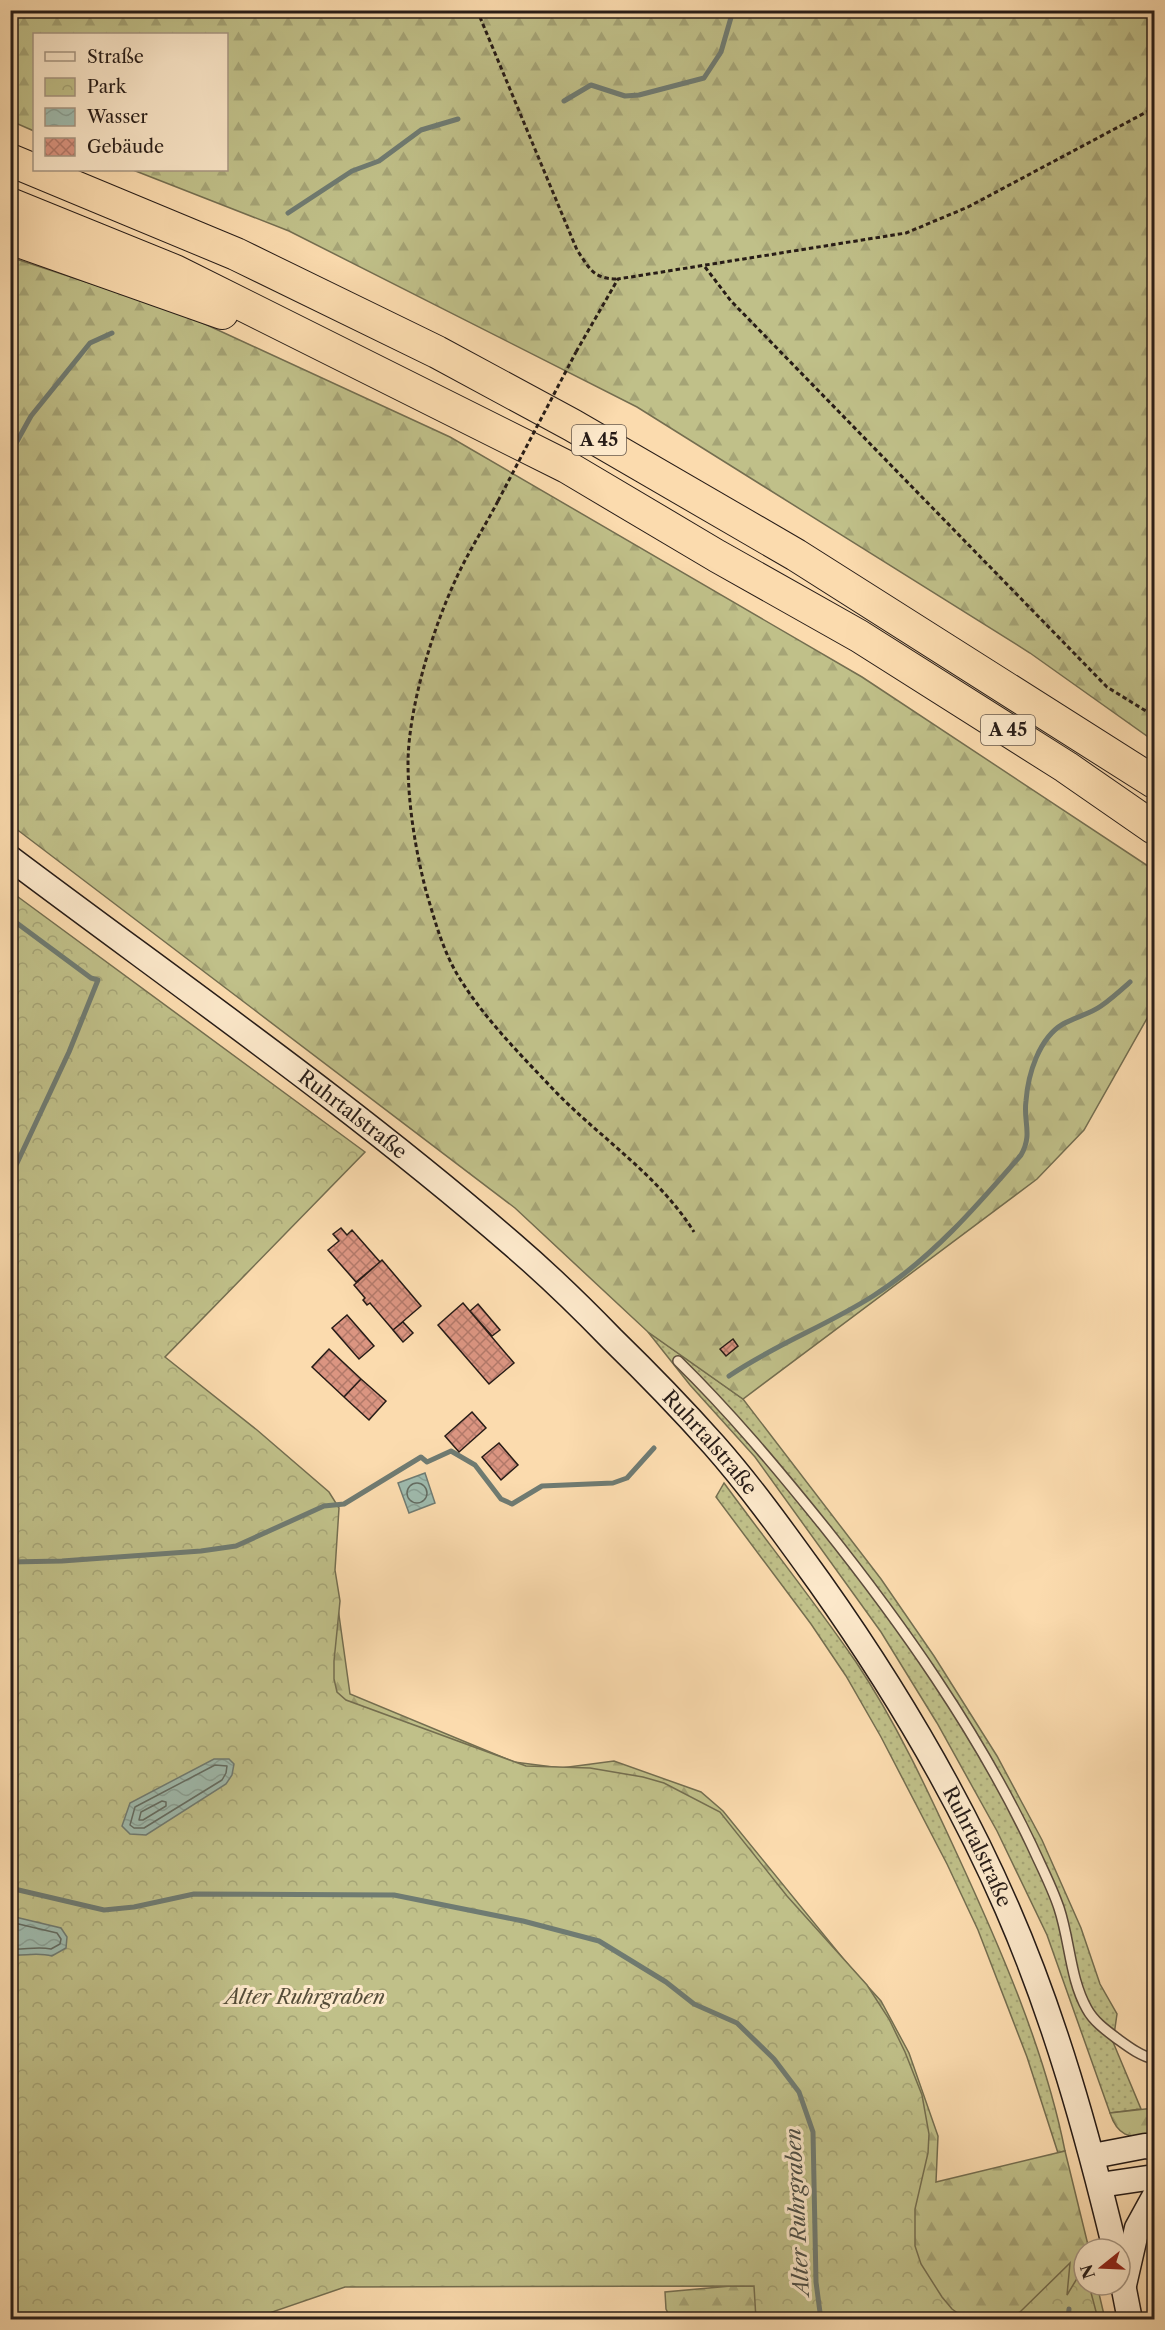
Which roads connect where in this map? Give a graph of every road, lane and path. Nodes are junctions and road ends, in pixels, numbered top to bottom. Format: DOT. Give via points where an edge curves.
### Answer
graph roads {
  1 [pos="477,10"];
  2 [pos="1155,108"];
  3 [pos="10,160"];
  4 [pos="33,170"];
  5 [pos="36,171"];
  6 [pos="10,204"];
  7 [pos="10,238"];
  8 [pos="704,266"];
  9 [pos="618,279"];
  10 [pos="354,360"];
  11 [pos="1155,716"];
  12 [pos="1155,782"];
  13 [pos="1155,828"];
  14 [pos="10,858"];
  15 [pos="694,1232"];
  16 [pos="678,1360"];
  17 [pos="1155,2060"];
  18 [pos="1155,2147"];
  19 [pos="1093,2156"];
  20 [pos="1155,2177"];
  21 [pos="1100,2185"];
  22 [pos="1155,2197"];
  23 [pos="1112,2237"];
  24 [pos="1132,2244"];
  25 [pos="1126,2297"];
  26 [pos="1130,2319"];
  1 -- 9 [label="path" via="577,250 590,269 604,279"];
  2 -- 8 [label="path" via="968,207 906,233"];
  3 -- 4 [label="highway, A 45"];
  5 -- 12 [label="highway, A 45" via="236,254 437,352 572,425 796,555"];
  6 -- 10 [label="highway, A 45" via="175,271"];
  7 -- 10 [label="highway"];
  8 -- 9 [label="path"];
  8 -- 11 [label="path" via="731,301 1107,687"];
  9 -- 15 [label="path, bridge" via="455,581 425,662 415,707 408,758 410,808 419,866 439,935 460,979 504,1036 567,1104 649,1178"];
  10 -- 13 [label="highway, A 45" via="567,467 859,636"];
  14 -- 19 [label="main road, Ruhrtalstraße" via="365,1124 514,1246 564,1291 715,1446 776,1521 844,1616 932,1756 1009,1912 1056,2037"];
  16 -- 17 [label="lane" via="756,1443 873,1588 928,1668 996,1776 1032,1846 1059,1907 1087,2009 1101,2027"];
  18 -- 19 [label="main road"];
  19 -- 21 [label="main road, Ruhrtalstraße"];
  20 -- 21 [label="main road"];
  21 -- 23 [label="main road, Ruhrtalstraße"];
  22 -- 24 [label="main road"];
  25 -- 26 [label="main road"];
}
